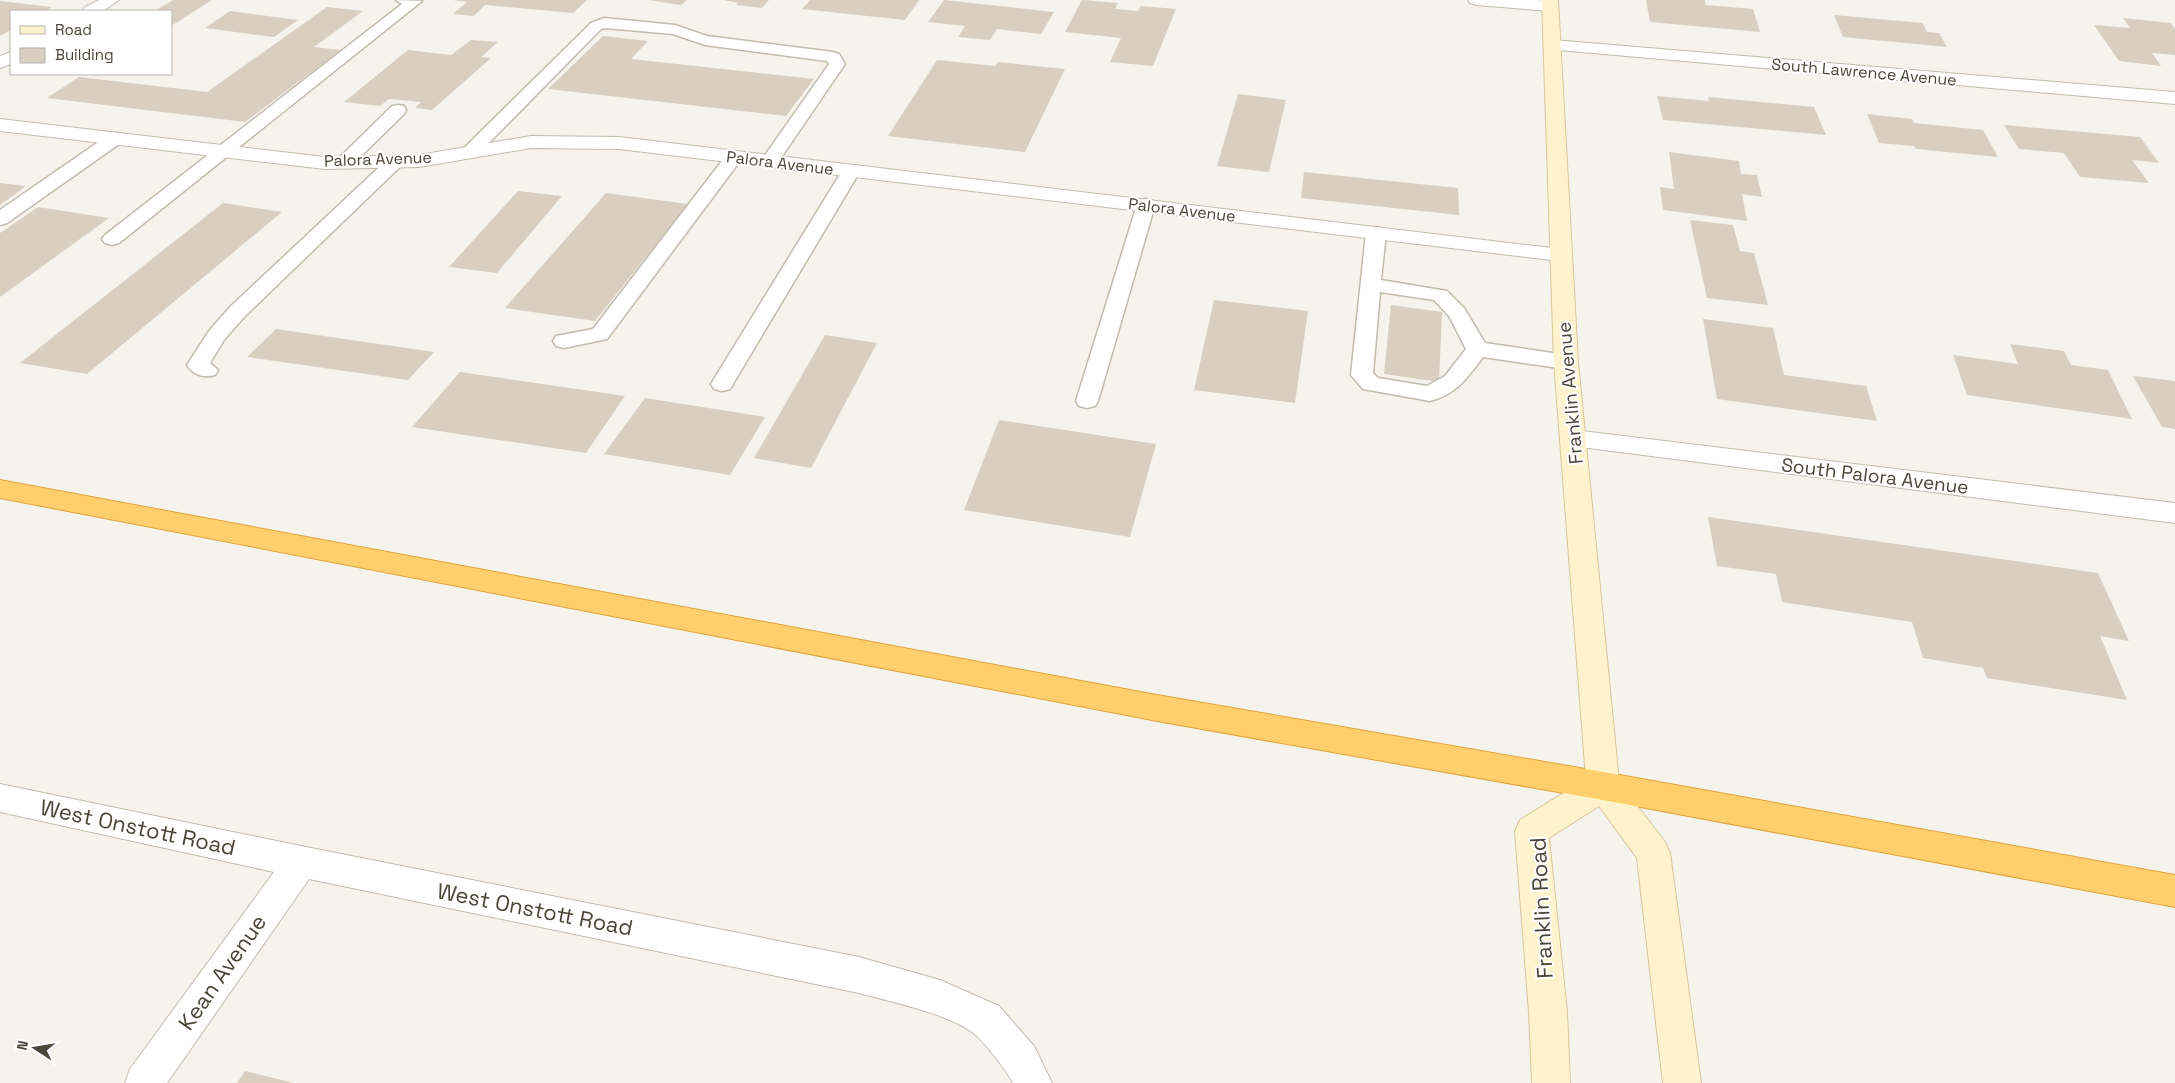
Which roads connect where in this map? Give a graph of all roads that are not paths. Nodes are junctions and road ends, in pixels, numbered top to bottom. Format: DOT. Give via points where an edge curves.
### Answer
graph roads {
  1 [pos="110,0"];
  2 [pos="404,0"];
  3 [pos="1476,0"];
  4 [pos="1550,3"];
  5 [pos="93,10"];
  6 [pos="1553,45"];
  7 [pos="2175,98"];
  8 [pos="398,110"];
  9 [pos="0,125"];
  10 [pos="116,138"];
  11 [pos="226,150"];
  12 [pos="470,152"];
  13 [pos="734,157"];
  14 [pos="396,161"];
  15 [pos="770,161"];
  16 [pos="345,162"];
  17 [pos="851,171"];
  18 [pos="1146,205"];
  19 [pos="0,219"];
  20 [pos="1376,233"];
  21 [pos="112,239"];
  22 [pos="1560,255"];
  23 [pos="1371,285"];
  24 [pos="564,340"];
  25 [pos="1477,349"];
  26 [pos="1566,362"];
  27 [pos="207,370"];
  28 [pos="722,384"];
  29 [pos="1087,401"];
  30 [pos="1574,439"];
  31 [pos="0,489"];
  32 [pos="2175,513"];
  33 [pos="1603,786"];
  34 [pos="0,798"];
  35 [pos="301,862"];
  36 [pos="2175,891"];
  37 [pos="144,1083"];
  38 [pos="1033,1083"];
  39 [pos="1551,1083"];
  40 [pos="1682,1083"];
  1 -- 5 [label="street"];
  2 -- 11 [label="lane" via="415,1"];
  3 -- 4 [label="street"];
  4 -- 6 [label="street, Franklin Avenue"];
  6 -- 7 [label="street, South Lawrence Avenue"];
  6 -- 22 [label="street, Franklin Avenue"];
  8 -- 16 [label="lane"];
  9 -- 10 [label="street, Palora Avenue"];
  10 -- 11 [label="street, Palora Avenue"];
  10 -- 19 [label="lane"];
  11 -- 16 [label="street, Palora Avenue" via="325,163"];
  11 -- 21 [label="lane"];
  12 -- 13 [label="street, Palora Avenue" via="531,142 620,143"];
  12 -- 14 [label="street, Palora Avenue" via="419,161"];
  12 -- 15 [label="lane" via="596,26 604,23 676,30 705,40 833,57 837,64"];
  13 -- 15 [label="street, Palora Avenue"];
  13 -- 24 [label="lane" via="600,334"];
  14 -- 16 [label="street, Palora Avenue"];
  14 -- 27 [label="lane" via="237,312 216,336 198,365"];
  15 -- 17 [label="street, Palora Avenue"];
  17 -- 18 [label="street, Palora Avenue"];
  17 -- 28 [label="lane"];
  18 -- 20 [label="street, Palora Avenue"];
  18 -- 29 [label="lane"];
  20 -- 22 [label="street, Palora Avenue"];
  20 -- 23 [label="lane"];
  22 -- 26 [label="street, Franklin Avenue"];
  23 -- 25 [label="lane" via="1440,295 1457,312"];
  23 -- 25 [label="lane" via="1362,375 1371,384 1430,394 1452,381"];
  25 -- 26 [label="lane"];
  26 -- 30 [label="street, Franklin Avenue"];
  30 -- 32 [label="street, South Palora Avenue"];
  30 -- 33 [label="street, Franklin Avenue"];
  31 -- 33 [label="highway" via="1157,708"];
  33 -- 36 [label="highway"];
  33 -- 39 [label="street, Franklin Road" via="1532,831"];
  33 -- 40 [label="street" via="1653,853"];
  34 -- 35 [label="street, West Onstott Road"];
  35 -- 37 [label="street, Kean Avenue"];
  35 -- 38 [label="street, West Onstott Road" via="859,975 940,998 986,1019 1021,1059"];
}
